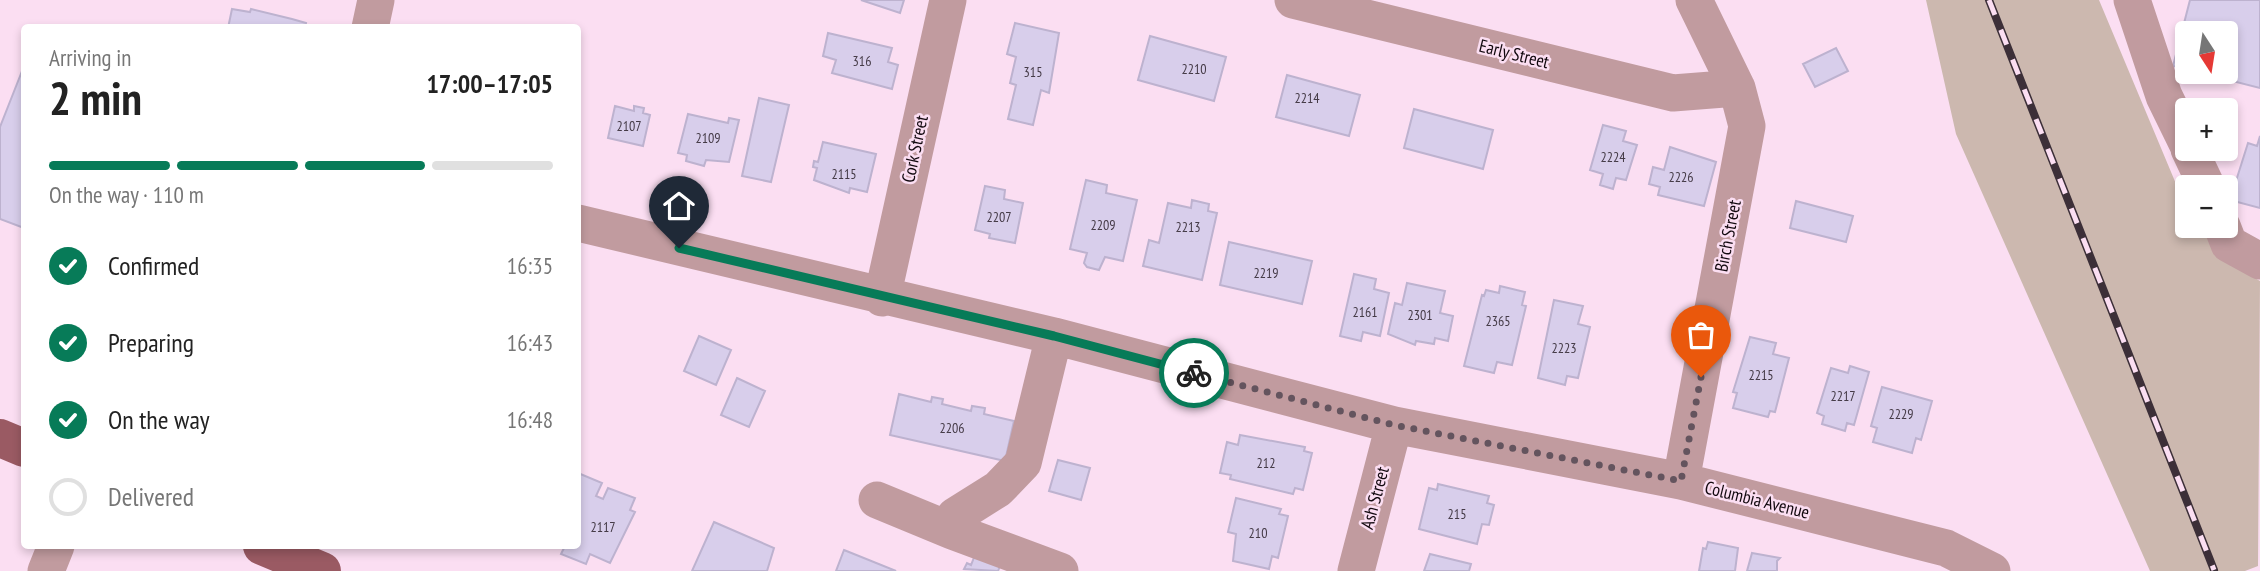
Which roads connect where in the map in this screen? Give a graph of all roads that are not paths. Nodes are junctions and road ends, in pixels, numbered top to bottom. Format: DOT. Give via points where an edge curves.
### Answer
graph roads {
  1 [pos="376,0"];
  2 [pos="948,0"];
  3 [pos="1293,0"];
  4 [pos="1693,0"];
  5 [pos="2132,0"];
  6 [pos="371,24"];
  7 [pos="1737,88"];
  8 [pos="2175,119"];
  9 [pos="581,224"];
  10 [pos="2227,238"];
  11 [pos="2260,261"];
  12 [pos="882,298"];
  13 [pos="1054,336"];
  14 [pos="1394,425"];
  15 [pos="0,438"];
  16 [pos="21,447"];
  17 [pos="1681,481"];
  18 [pos="877,500"];
  19 [pos="952,531"];
  20 [pos="55,549"];
  21 [pos="269,549"];
  22 [pos="46,571"];
  23 [pos="322,571"];
  24 [pos="1060,571"];
  25 [pos="1356,571"];
  26 [pos="1992,571"];
  1 -- 6 [label="street"];
  2 -- 12 [label="street, Cork Street"];
  3 -- 7 [label="street, Early Street" via="1673,93"];
  4 -- 7 [label="street, Birch Street"];
  5 -- 8 [label="street"];
  7 -- 17 [label="street, Birch Street" via="1747,126"];
  9 -- 12 [label="street, Columbia Avenue"];
  10 -- 11 [label="street" via="2229,244"];
  12 -- 13 [label="street, Columbia Avenue"];
  13 -- 14 [label="street, Columbia Avenue"];
  13 -- 19 [label="street" via="1023,463 998,489 955,516"];
  14 -- 17 [label="street, Columbia Avenue"];
  14 -- 25 [label="street, Ash Street"];
  15 -- 16 [label="main road"];
  17 -- 26 [label="street, Columbia Avenue" via="1946,548"];
  18 -- 19 [label="street"];
  19 -- 24 [label="street"];
  20 -- 22 [label="street"];
  21 -- 23 [label="main road"];
}
